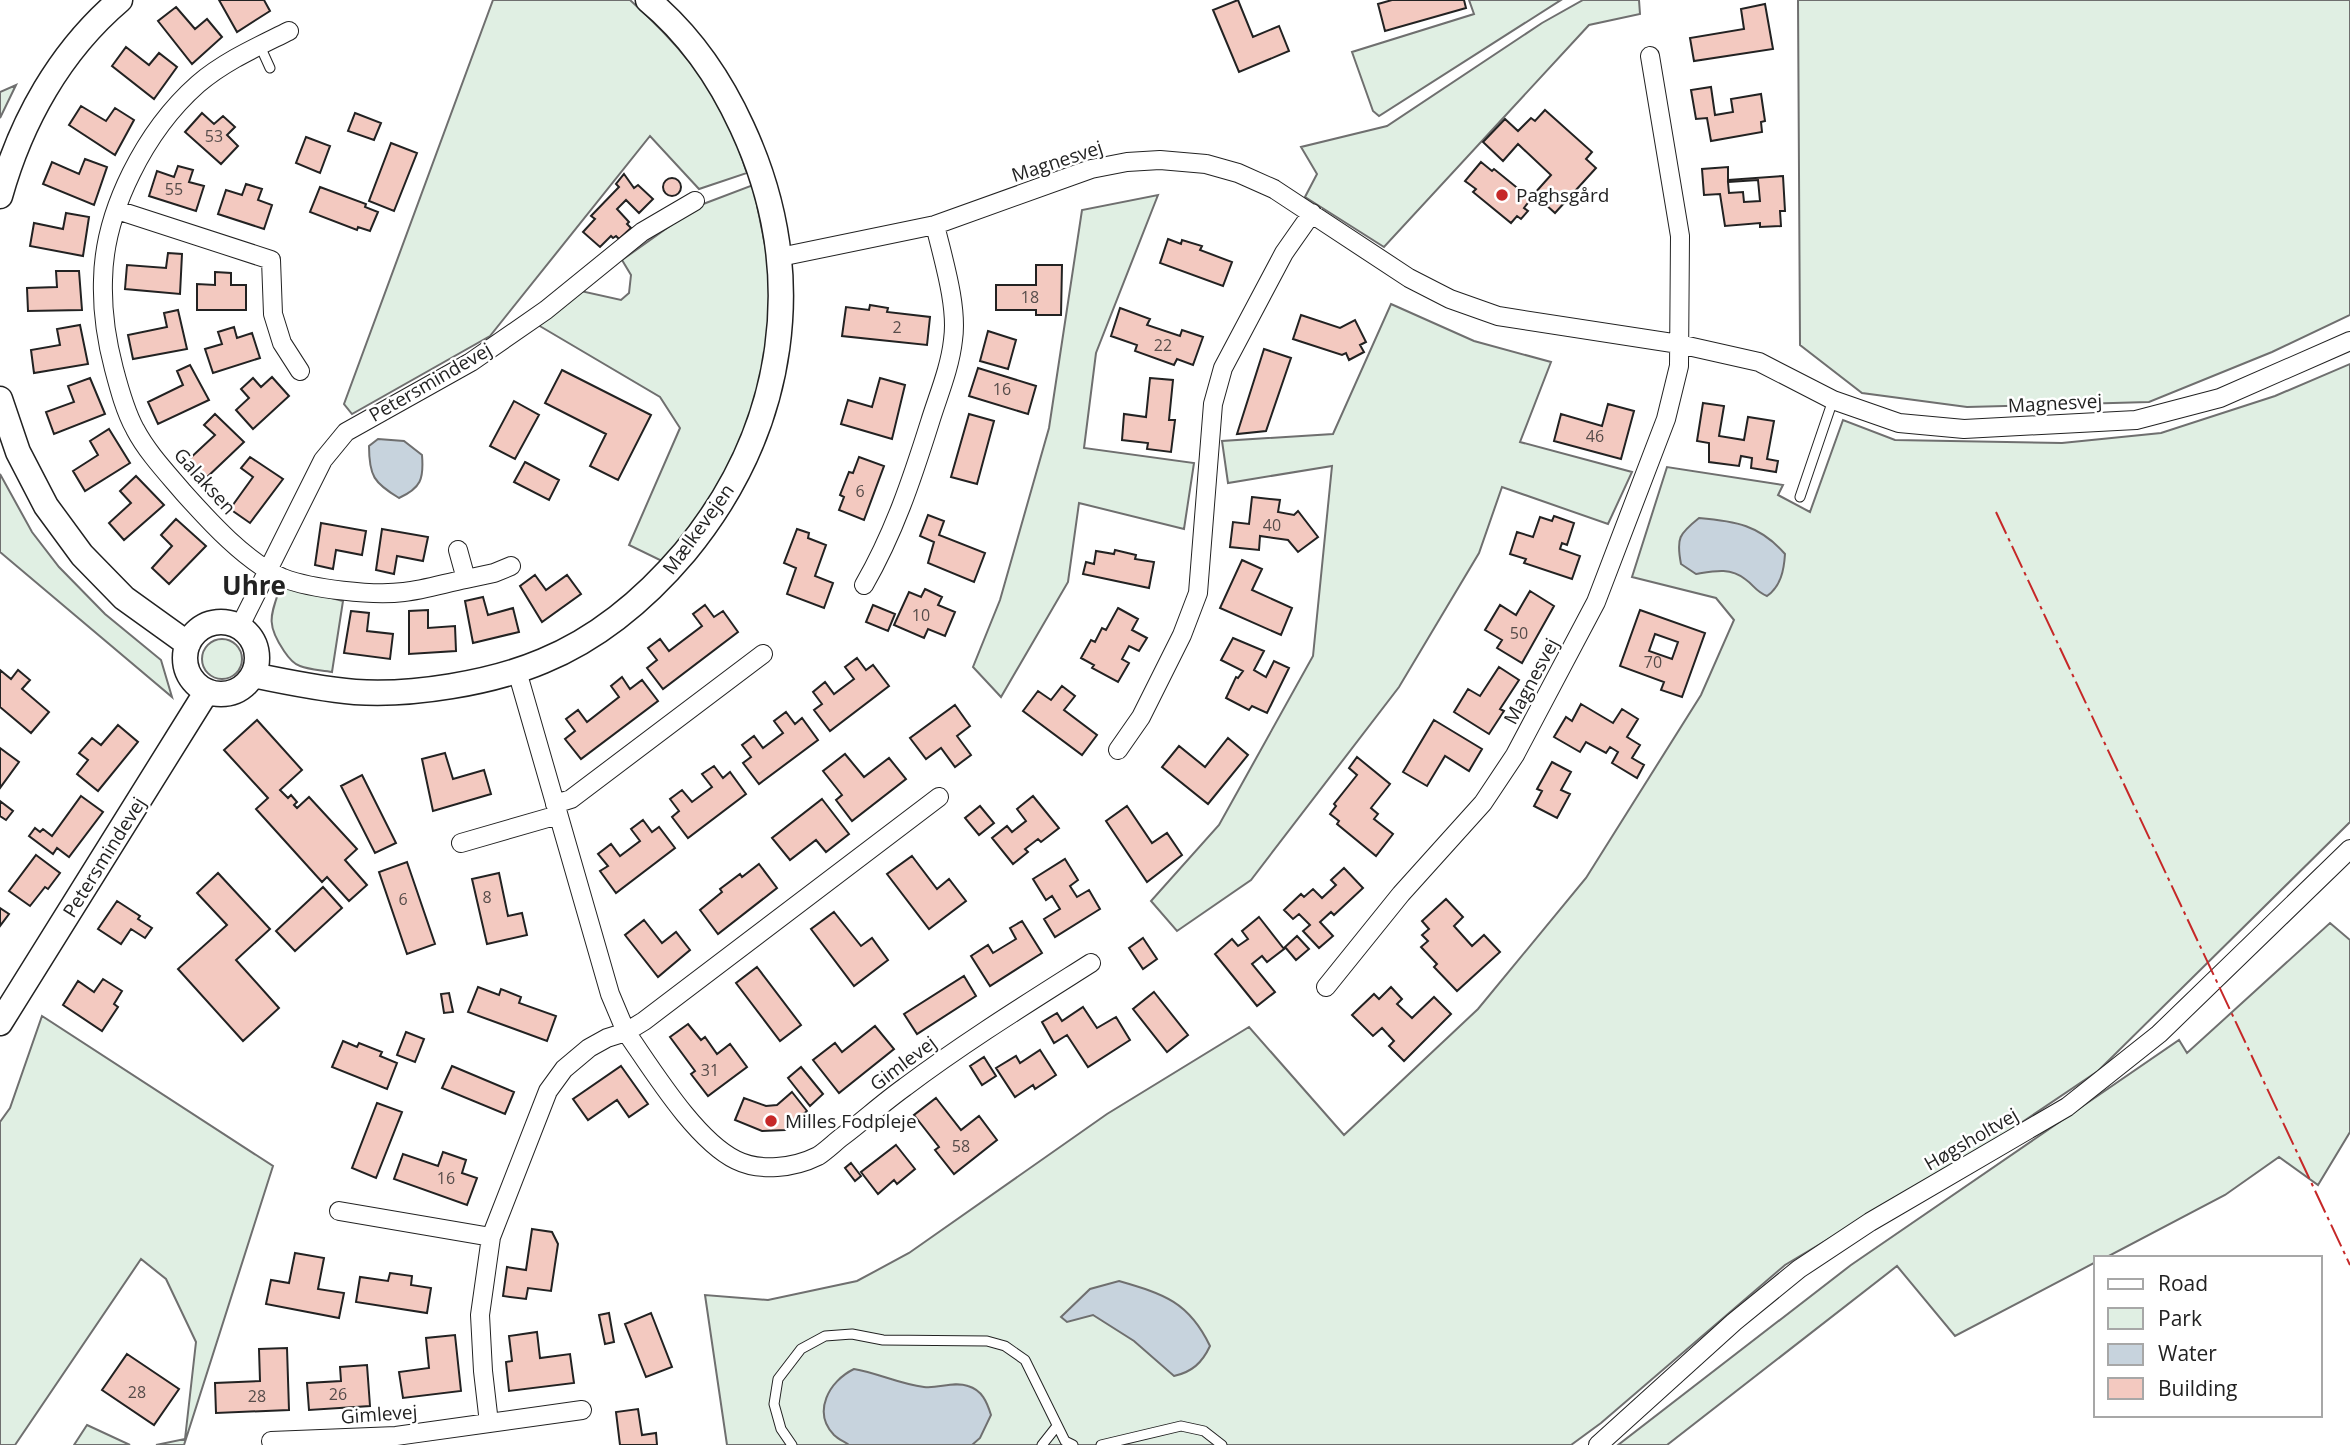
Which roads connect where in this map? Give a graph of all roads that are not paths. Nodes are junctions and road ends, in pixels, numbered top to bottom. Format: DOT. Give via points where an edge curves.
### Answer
graph roads {
  1 [pos="120,0"];
  2 [pos="655,2"];
  3 [pos="289,31"];
  4 [pos="260,46"];
  5 [pos="1650,56"];
  6 [pos="270,68"];
  7 [pos="0,196"];
  8 [pos="695,201"];
  9 [pos="117,210"];
  10 [pos="1312,213"];
  11 [pos="935,225"];
  12 [pos="779,257"];
  13 [pos="2350,341"];
  14 [pos="1678,344"];
  15 [pos="300,371"];
  16 [pos="0,399"];
  17 [pos="1833,400"];
  18 [pos="1800,497"];
  19 [pos="458,550"];
  20 [pos="511,566"];
  21 [pos="268,571"];
  22 [pos="466,579"];
  23 [pos="864,585"];
  24 [pos="239,628"];
  25 [pos="188,644"];
  26 [pos="764,654"];
  27 [pos="517,671"];
  28 [pos="253,675"];
  29 [pos="207,691"];
  30 [pos="1118,750"];
  31 [pos="939,797"];
  32 [pos="556,810"];
  33 [pos="461,843"];
  34 [pos="2350,849"];
  35 [pos="1091,963"];
  36 [pos="1326,987"];
  37 [pos="0,1023"];
  38 [pos="626,1032"];
  39 [pos="339,1212"];
  40 [pos="491,1237"];
  41 [pos="582,1410"];
  42 [pos="489,1423"];
  43 [pos="1057,1426"];
  44 [pos="271,1441"];
  45 [pos="792,1445"];
  46 [pos="1042,1445"];
  47 [pos="1073,1445"];
  48 [pos="1101,1445"];
  49 [pos="1222,1445"];
  50 [pos="1598,1445"];
  1 -- 7 [label="street" via="72,47 34,108"];
  2 -- 12 [label="street, Mælkevejen" via="701,56 736,113 770,203"];
  3 -- 4 [label="street, Galaksen"];
  4 -- 6 [label="lane"];
  4 -- 9 [label="street, Galaksen" via="230,60 197,85 161,123 128,179"];
  5 -- 14 [label="street, Magnesvej" via="1679,236"];
  8 -- 21 [label="street, Petersmindevej" via="642,232 546,310 471,362 345,432 323,460"];
  9 -- 15 [label="street" via="271,260 273,314 282,343"];
  9 -- 21 [label="street, Galaksen" via="108,236 103,279 105,335 134,428 197,508"];
  10 -- 11 [label="street, Magnesvej" via="1238,173 1206,164 1160,160 1091,169"];
  10 -- 14 [label="street, Magnesvej" via="1409,278 1450,299 1498,316"];
  10 -- 30 [label="street" via="1284,253 1223,368 1213,404 1198,593 1141,717"];
  11 -- 12 [label="street, Magnesvej"];
  11 -- 23 [label="street" via="953,307 953,340 911,480 885,550"];
  12 -- 27 [label="street, Mælkevejen" via="781,319 773,376 733,485 663,578 633,606 599,631"];
  13 -- 17 [label="street, Magnesvej" via="2220,398 2136,421 1964,429 1899,423"];
  14 -- 17 [label="street, Magnesvej" via="1759,362"];
  14 -- 36 [label="street, Magnesvej" via="1679,366 1666,419 1596,602 1515,755 1483,803"];
  16 -- 25 [label="street" via="18,452 40,495 82,555 124,598"];
  17 -- 18 [label="lane"];
  19 -- 22 [label="street"];
  20 -- 22 [label="street, Galaksen"];
  21 -- 22 [label="street, Galaksen" via="340,590 402,593"];
  21 -- 24 [label="street, Petersmindevej"];
  24 -- 25 [label="street" via="214,623 198,631"];
  24 -- 28 [label="street" via="255,649"];
  25 -- 29 [label="street" via="186,668 194,682"];
  26 -- 32 [label="street"];
  27 -- 28 [label="street, Mælkevejen" via="471,684 357,692"];
  27 -- 32 [label="street, Gimlevej"];
  28 -- 29 [label="street" via="233,692"];
  29 -- 37 [label="street, Petersmindevej"];
  31 -- 38 [label="street"];
  32 -- 33 [label="street"];
  32 -- 38 [label="street, Gimlevej" via="610,994"];
  34 -- 50 [label="street, Høgsholtvej" via="2159,1034 2067,1107 1799,1269"];
  35 -- 38 [label="street, Gimlevej" via="975,1036 818,1155 790,1166 757,1167 719,1150"];
  38 -- 40 [label="street" via="589,1048 548,1091"];
  39 -- 40 [label="street"];
  40 -- 42 [label="street" via="480,1315"];
  41 -- 42 [label="street, Gimlevej"];
  42 -- 44 [label="street, Gimlevej" via="396,1436"];
  43 -- 45 [label="lane" via="1025,1360 1005,1346 987,1341 838,1335 825,1336 801,1349 778,1378 774,1404 781,1429"];
  43 -- 46 [label="lane"];
  43 -- 47 [label="lane" via="1065,1441"];
  48 -- 49 [label="lane" via="1181,1426 1204,1431"];
}
